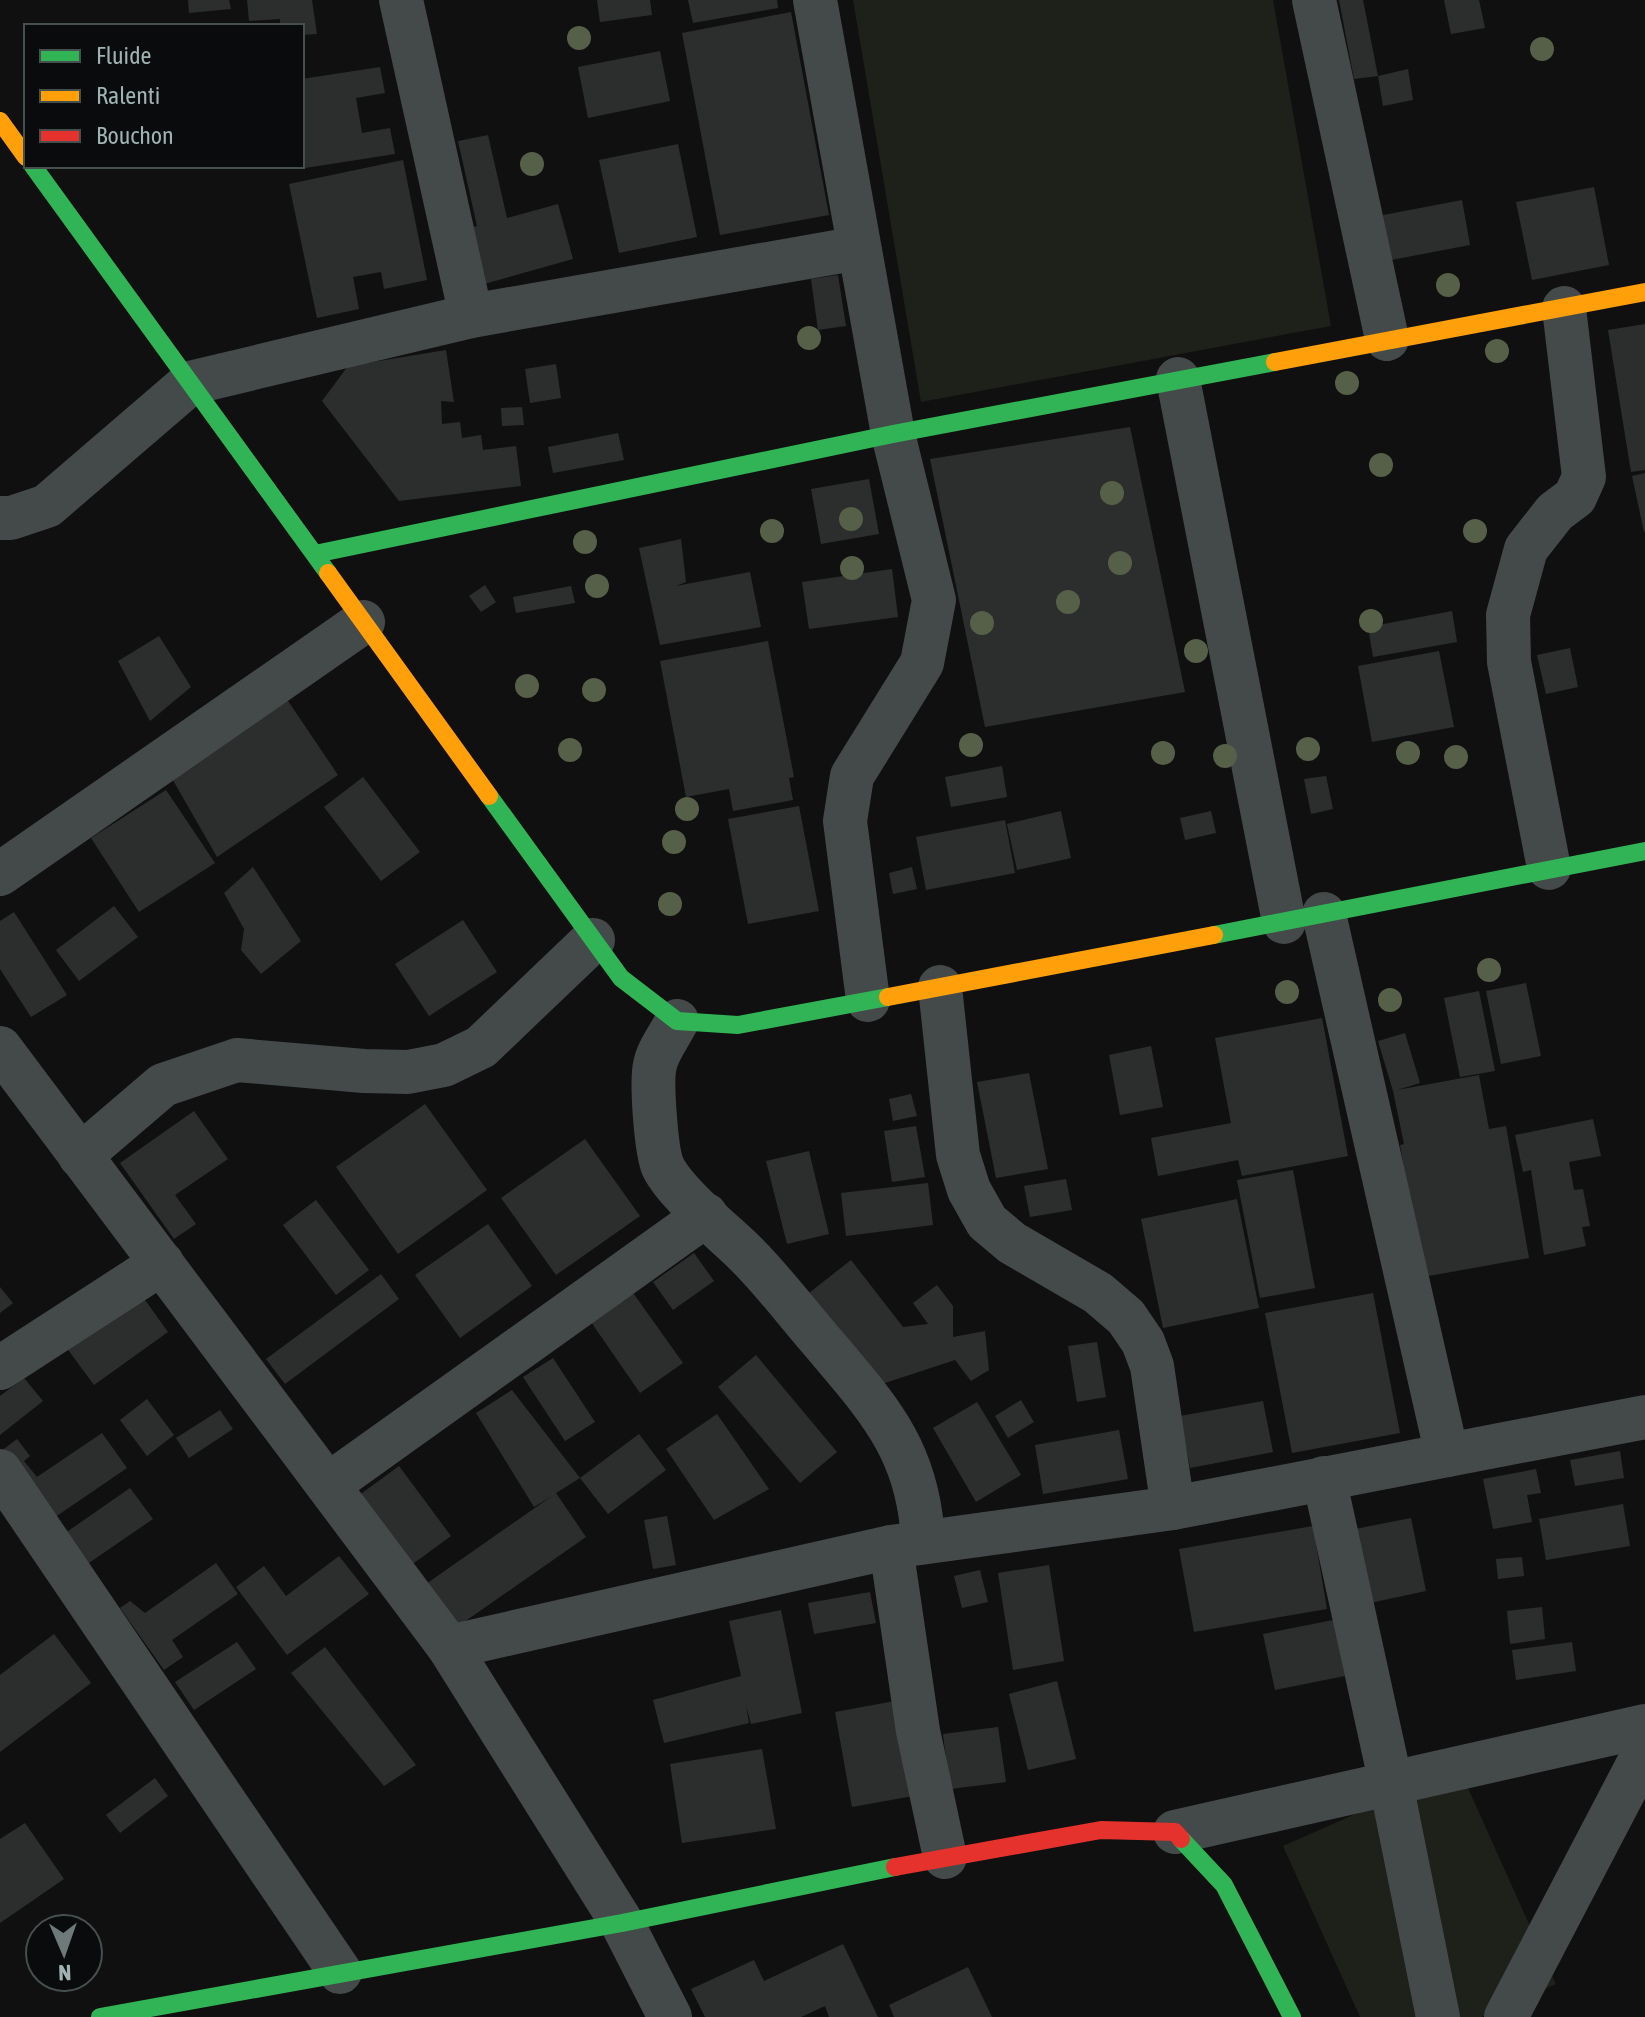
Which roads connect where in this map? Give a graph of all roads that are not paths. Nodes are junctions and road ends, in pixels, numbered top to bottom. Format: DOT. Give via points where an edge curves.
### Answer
graph roads {
  1 [pos="401,0"];
  2 [pos="815,0"];
  3 [pos="1314,0"];
  4 [pos="0,121"];
  5 [pos="24,154"];
  6 [pos="34,168"];
  7 [pos="859,248"];
  8 [pos="1645,292"];
  9 [pos="1564,308"];
  10 [pos="471,316"];
  11 [pos="1387,339"];
  12 [pos="1178,379"];
  13 [pos="190,383"];
  14 [pos="893,434"];
  15 [pos="0,518"];
  16 [pos="315,554"];
  17 [pos="363,622"];
  18 [pos="1645,851"];
  19 [pos="1549,868"];
  20 [pos="0,874"];
  21 [pos="1304,918"];
  22 [pos="593,940"];
  23 [pos="940,987"];
  24 [pos="868,1000"];
  25 [pos="677,1021"];
  26 [pos="0,1048"];
  27 [pos="80,1156"];
  28 [pos="706,1215"];
  29 [pos="162,1263"];
  30 [pos="0,1368"];
  31 [pos="1645,1417"];
  32 [pos="1447,1455"];
  33 [pos="0,1471"];
  34 [pos="1324,1478"];
  35 [pos="328,1485"];
  36 [pos="1173,1508"];
  37 [pos="907,1545"];
  38 [pos="449,1647"];
  39 [pos="1645,1726"];
  40 [pos="1645,1751"];
  41 [pos="1391,1784"];
  42 [pos="1175,1832"];
  43 [pos="945,1857"];
  44 [pos="622,1923"];
  45 [pos="340,1972"];
  46 [pos="100,2017"];
  47 [pos="670,2017"];
  48 [pos="1292,2017"];
  49 [pos="1438,2017"];
  50 [pos="1506,2017"];
  1 -- 10 [label="street"];
  2 -- 7 [label="street"];
  3 -- 11 [label="street"];
  4 -- 5 [label="main road"];
  6 -- 13 [label="main road"];
  7 -- 10 [label="street"];
  7 -- 14 [label="street"];
  8 -- 9 [label="main road"];
  9 -- 11 [label="main road"];
  9 -- 19 [label="street" via="1584,477 1575,497 1555,512 1526,549 1508,615 1509,662"];
  10 -- 13 [label="street"];
  11 -- 12 [label="main road"];
  12 -- 14 [label="main road"];
  12 -- 21 [label="street"];
  13 -- 15 [label="street" via="47,506"];
  13 -- 16 [label="main road"];
  14 -- 16 [label="main road"];
  14 -- 24 [label="street" via="934,600 922,663 852,776 845,821"];
  16 -- 17 [label="main road"];
  17 -- 20 [label="street"];
  17 -- 22 [label="main road"];
  18 -- 19 [label="main road"];
  19 -- 21 [label="main road"];
  21 -- 23 [label="main road"];
  21 -- 32 [label="street"];
  22 -- 25 [label="main road" via="621,978"];
  22 -- 27 [label="street" via="481,1047 444,1065 408,1072 237,1060 163,1085"];
  23 -- 24 [label="main road"];
  23 -- 36 [label="street" via="958,1155 969,1190 987,1222 1012,1243 1098,1293 1126,1317 1143,1342 1152,1366"];
  24 -- 25 [label="main road" via="738,1025"];
  25 -- 28 [label="street" via="655,1065 657,1145 663,1167"];
  26 -- 27 [label="street"];
  27 -- 29 [label="street"];
  28 -- 35 [label="street"];
  28 -- 37 [label="street" via="754,1262 876,1406 900,1445 921,1508"];
  29 -- 30 [label="street"];
  29 -- 35 [label="street"];
  31 -- 32 [label="street"];
  32 -- 34 [label="street"];
  33 -- 45 [label="street"];
  34 -- 36 [label="street"];
  34 -- 41 [label="street"];
  35 -- 38 [label="street"];
  36 -- 37 [label="street"];
  37 -- 38 [label="street"];
  37 -- 43 [label="street" via="918,1731"];
  38 -- 44 [label="street"];
  39 -- 41 [label="street"];
  40 -- 50 [label="street"];
  41 -- 42 [label="street"];
  41 -- 49 [label="street"];
  42 -- 43 [label="main road" via="1101,1830"];
  42 -- 48 [label="main road" via="1224,1885"];
  43 -- 44 [label="main road"];
  44 -- 45 [label="main road"];
  44 -- 47 [label="street"];
  45 -- 46 [label="main road"];
}
